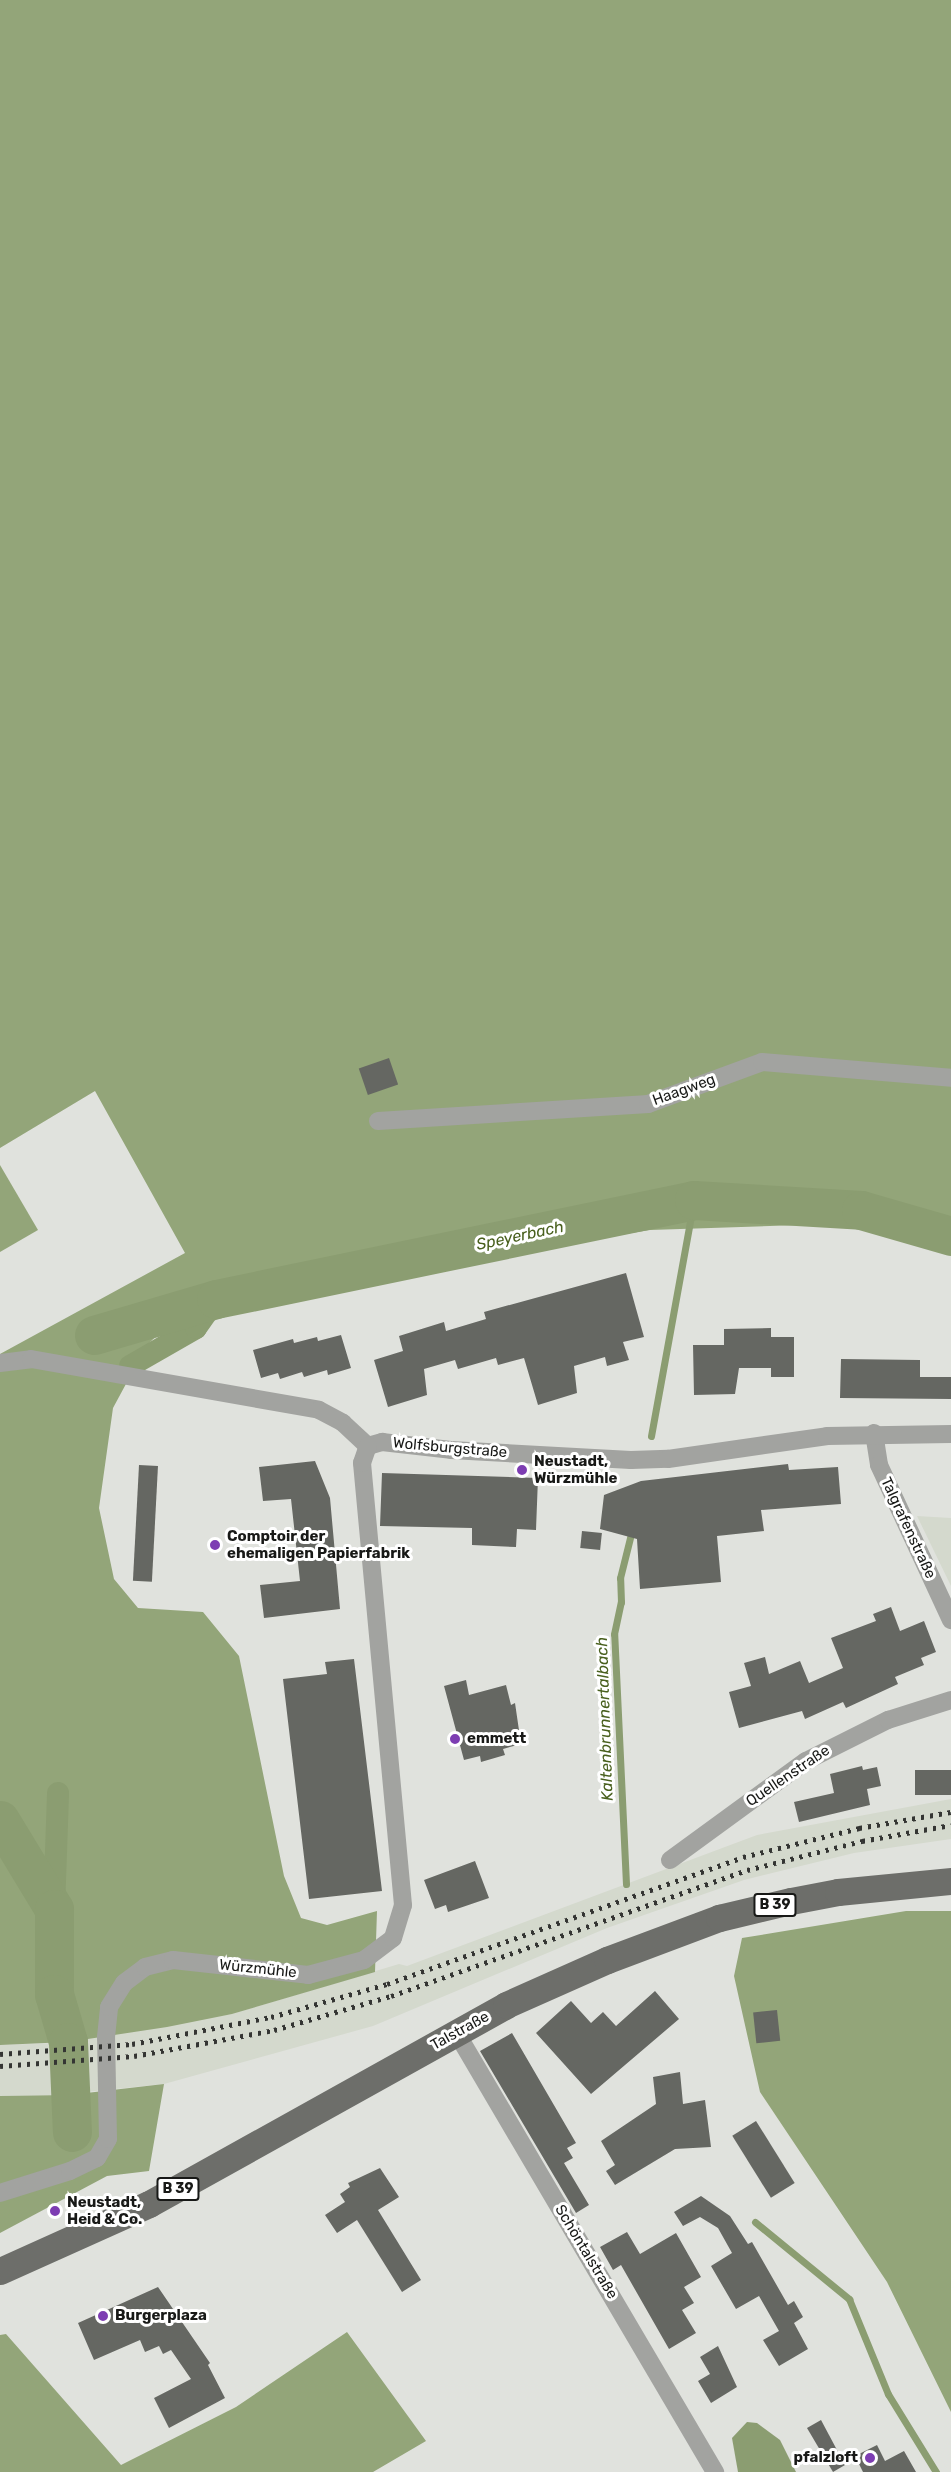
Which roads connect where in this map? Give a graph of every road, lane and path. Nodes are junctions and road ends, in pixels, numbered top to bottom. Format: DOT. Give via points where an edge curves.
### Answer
graph roads {
  1 [pos="951,1078"];
  2 [pos="378,1121"];
  3 [pos="0,1363"];
  4 [pos="874,1433"];
  5 [pos="951,1434"];
  6 [pos="368,1446"];
  7 [pos="951,1620"];
  8 [pos="951,1700"];
  9 [pos="670,1860"];
  10 [pos="951,1881"];
  11 [pos="456,2032"];
  12 [pos="0,2193"];
  13 [pos="0,2271"];
  14 [pos="715,2472"];
  1 -- 2 [label="street, Haagweg" via="762,1062 648,1104"];
  3 -- 6 [label="street" via="31,1359 319,1410 343,1423"];
  4 -- 5 [label="street, Wolfsburgstraße"];
  4 -- 6 [label="street, Wolfsburgstraße" via="763,1443 668,1459 631,1460 451,1450 382,1442"];
  4 -- 7 [label="street, Talgrafenstraße" via="879,1465"];
  6 -- 12 [label="street, Würzmühle" via="362,1462 403,1905 393,1938 364,1960 309,1975 173,1960 145,1968 124,1983 109,2007 108,2139 97,2158 70,2172"];
  8 -- 9 [label="street, Quellenstraße" via="888,1720 806,1761"];
  10 -- 11 [label="main road, Talstraße / B 39" via="838,1892 719,1918 549,1985"];
  11 -- 13 [label="main road, Talstraße / B 39" via="149,2204"];
  11 -- 14 [label="street, Schöntalstraße"];
}
